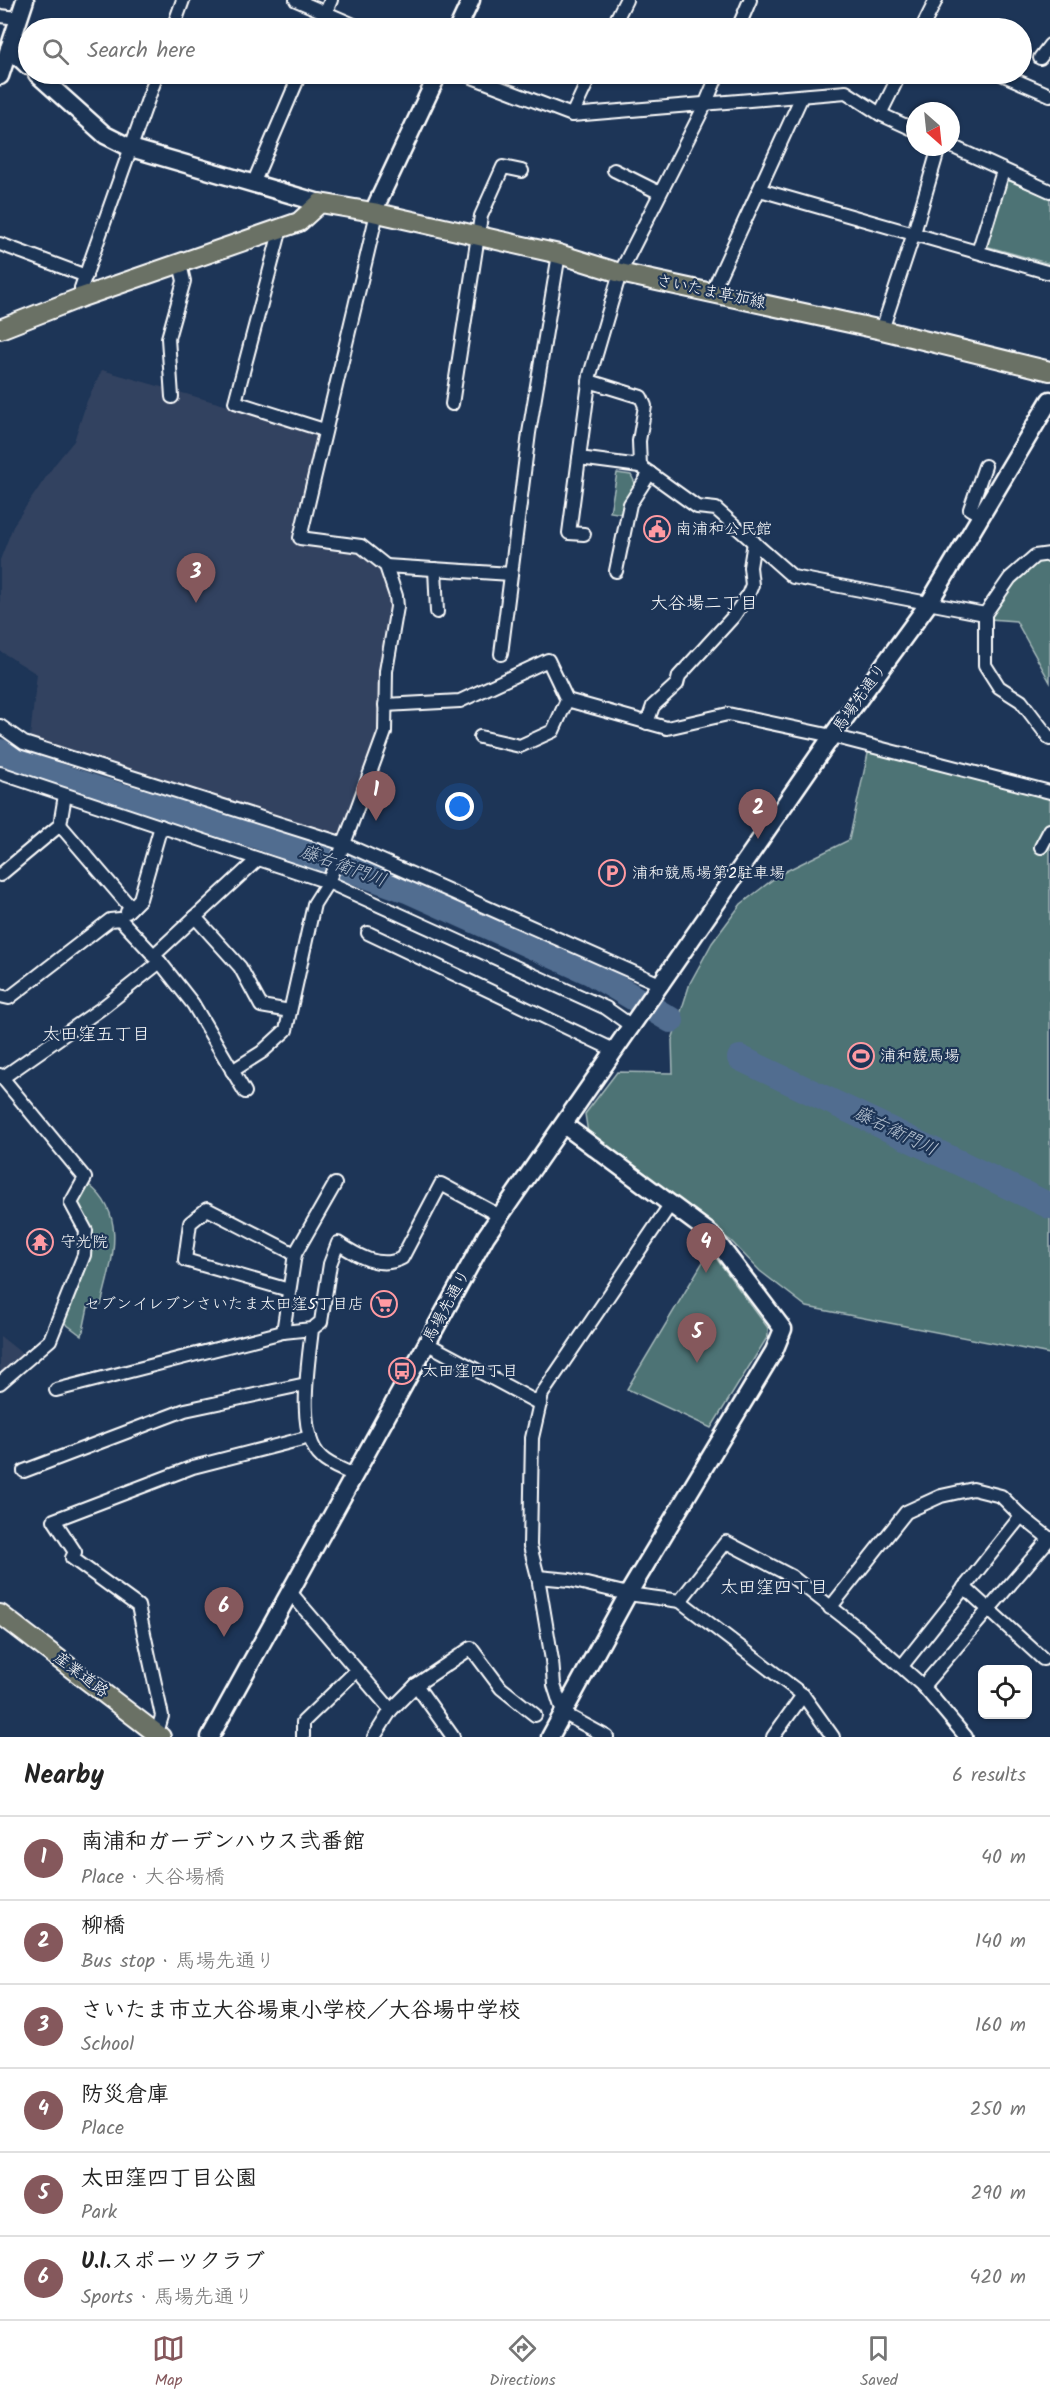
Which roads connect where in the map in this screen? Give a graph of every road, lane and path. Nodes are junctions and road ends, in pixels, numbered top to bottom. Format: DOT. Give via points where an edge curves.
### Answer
graph roads {
  1 [pos="25,0"];
  2 [pos="183,0"];
  3 [pos="296,0"];
  4 [pos="331,0"];
  5 [pos="471,0"];
  6 [pos="626,0"];
  7 [pos="750,0"];
  8 [pos="936,0"];
  9 [pos="325,13"];
  10 [pos="0,16"];
  11 [pos="18,18"];
  12 [pos="177,18"];
  13 [pos="323,18"];
  14 [pos="337,18"];
  15 [pos="463,18"];
  16 [pos="617,18"];
  17 [pos="742,18"];
  18 [pos="927,18"];
  19 [pos="1050,45"];
  20 [pos="9,48"];
  21 [pos="18,57"];
  22 [pos="1040,58"];
  23 [pos="0,76"];
  24 [pos="48,84"];
  25 [pos="153,84"];
  26 [pos="296,84"];
  27 [pos="433,84"];
  28 [pos="490,84"];
  29 [pos="586,84"];
  30 [pos="714,84"];
  31 [pos="895,84"];
  32 [pos="1024,84"];
  33 [pos="1050,95"];
  34 [pos="802,96"];
  35 [pos="705,105"];
  36 [pos="880,114"];
  37 [pos="572,116"];
  38 [pos="906,126"];
  39 [pos="131,148"];
  40 [pos="960,150"];
  41 [pos="936,156"];
  42 [pos="614,170"];
  43 [pos="522,171"];
  44 [pos="1003,171"];
  45 [pos="253,184"];
  46 [pos="760,190"];
  47 [pos="1050,191"];
  48 [pos="660,193"];
  49 [pos="320,203"];
  50 [pos="375,212"];
  51 [pos="281,228"];
  52 [pos="914,233"];
  53 [pos="479,236"];
  54 [pos="0,244"];
  55 [pos="978,252"];
  56 [pos="559,254"];
  57 [pos="180,264"];
  58 [pos="620,273"];
  59 [pos="1050,273"];
  60 [pos="86,276"];
  61 [pos="712,292"];
  62 [pos="82,297"];
  63 [pos="0,329"];
  64 [pos="882,330"];
  65 [pos="1050,371"];
  66 [pos="589,381"];
  67 [pos="172,397"];
  68 [pos="1050,400"];
  69 [pos="452,404"];
  70 [pos="324,430"];
  71 [pos="579,458"];
  72 [pos="985,466"];
  73 [pos="645,470"];
  74 [pos="981,514"];
  75 [pos="584,534"];
  76 [pos="754,542"];
  77 [pos="1050,554"];
  78 [pos="386,566"];
  79 [pos="435,569"];
  80 [pos="616,571"];
  81 [pos="511,574"];
  82 [pos="929,603"];
  83 [pos="437,612"];
  84 [pos="985,614"];
  85 [pos="501,654"];
  86 [pos="567,700"];
  87 [pos="385,705"];
  88 [pos="646,723"];
  89 [pos="0,726"];
  90 [pos="832,736"];
  91 [pos="480,737"];
  92 [pos="1050,739"];
  93 [pos="0,773"];
  94 [pos="1050,792"];
  95 [pos="65,795"];
  96 [pos="60,825"];
  97 [pos="160,826"];
  98 [pos="1050,830"];
  99 [pos="343,847"];
  100 [pos="1041,847"];
  101 [pos="258,859"];
  102 [pos="0,875"];
  103 [pos="329,879"];
  104 [pos="131,908"];
  105 [pos="195,917"];
  106 [pos="120,919"];
  107 [pos="368,933"];
  108 [pos="157,959"];
  109 [pos="660,987"];
  110 [pos="0,996"];
  111 [pos="290,1011"];
  112 [pos="636,1022"];
  113 [pos="616,1051"];
  114 [pos="232,1071"];
  115 [pos="1,1076"];
  116 [pos="245,1092"];
  117 [pos="564,1125"];
  118 [pos="335,1184"];
  119 [pos="670,1205"];
  120 [pos="500,1216"];
  121 [pos="295,1254"];
  122 [pos="289,1290"];
  123 [pos="312,1329"];
  124 [pos="283,1332"];
  125 [pos="426,1343"];
  126 [pos="0,1383"];
  127 [pos="306,1384"];
  128 [pos="56,1390"];
  129 [pos="540,1404"];
  130 [pos="310,1437"];
  131 [pos="24,1471"];
  132 [pos="355,1476"];
  133 [pos="1021,1515"];
  134 [pos="1050,1539"];
  135 [pos="538,1577"];
  136 [pos="964,1587"];
  137 [pos="290,1592"];
  138 [pos="628,1594"];
  139 [pos="680,1602"];
  140 [pos="830,1608"];
  141 [pos="990,1610"];
  142 [pos="0,1614"];
  143 [pos="1043,1659"];
  144 [pos="902,1666"];
  145 [pos="356,1671"];
  146 [pos="416,1685"];
  147 [pos="923,1686"];
  148 [pos="803,1695"];
  149 [pos="391,1710"];
  150 [pos="563,1713"];
  151 [pos="535,1716"];
  152 [pos="159,1735"];
  153 [pos="210,1737"];
  154 [pos="303,1737"];
  155 [pos="374,1737"];
  156 [pos="453,1737"];
  157 [pos="550,1737"];
  158 [pos="607,1737"];
  159 [pos="773,1737"];
  160 [pos="833,1737"];
  161 [pos="966,1737"];
  1 -- 11 [label="street"];
  2 -- 12 [label="street"];
  3 -- 9 [label="street"];
  4 -- 9 [label="street"];
  5 -- 15 [label="street"];
  6 -- 16 [label="street"];
  7 -- 17 [label="street"];
  8 -- 18 [label="street"];
  9 -- 13 [label="street"];
  9 -- 14 [label="street"];
  10 -- 11 [label="street"];
  11 -- 20 [label="street"];
  19 -- 22 [label="street"];
  20 -- 21 [label="street"];
  20 -- 23 [label="street"];
  24 -- 39 [label="street" via="105,135"];
  25 -- 39 [label="street"];
  26 -- 45 [label="street"];
  27 -- 50 [label="street"];
  28 -- 37 [label="street"];
  29 -- 37 [label="street"];
  30 -- 35 [label="street"];
  31 -- 36 [label="street"];
  32 -- 33 [label="street"];
  34 -- 35 [label="street"];
  34 -- 36 [label="street" via="846,92"];
  34 -- 46 [label="street"];
  35 -- 37 [label="street"];
  35 -- 48 [label="street"];
  36 -- 38 [label="street"];
  39 -- 45 [label="street"];
  39 -- 60 [label="street"];
  40 -- 44 [label="street"];
  41 -- 52 [label="street"];
  42 -- 48 [label="street"];
  43 -- 53 [label="street" via="503,167 481,216"];
  44 -- 47 [label="street"];
  44 -- 55 [label="street"];
  45 -- 49 [label="street"];
  46 -- 52 [label="street"];
  46 -- 61 [label="street"];
  48 -- 58 [label="street"];
  49 -- 50 [label="main road, さいたま草加線"];
  49 -- 51 [label="main road" via="299,222"];
  50 -- 53 [label="main road, さいたま草加線"];
  50 -- 70 [label="street"];
  51 -- 57 [label="main road"];
  51 -- 70 [label="street" via="235,402"];
  52 -- 55 [label="street"];
  52 -- 64 [label="street"];
  53 -- 56 [label="main road, さいたま草加線"];
  53 -- 69 [label="street"];
  54 -- 60 [label="street"];
  55 -- 59 [label="street"];
  56 -- 58 [label="main road, さいたま草加線"];
  56 -- 81 [label="street" via="529,433"];
  57 -- 62 [label="main road"];
  57 -- 67 [label="street" via="184,281 168,338"];
  58 -- 61 [label="main road, さいたま草加線"];
  58 -- 66 [label="street"];
  60 -- 62 [label="street"];
  61 -- 64 [label="main road, さいたま草加線"];
  62 -- 63 [label="main road"];
  64 -- 65 [label="main road, さいたま草加線"];
  66 -- 71 [label="street"];
  66 -- 73 [label="street" via="641,397 645,406 639,441"];
  68 -- 74 [label="street, 馬場先通り"];
  70 -- 78 [label="street" via="300,538 361,546"];
  71 -- 73 [label="street"];
  71 -- 75 [label="street" via="569,533"];
  72 -- 74 [label="street" via="970,509"];
  73 -- 76 [label="street" via="697,507 716,509"];
  73 -- 80 [label="street" via="630,504"];
  74 -- 82 [label="street, 馬場先通り"];
  76 -- 82 [label="street" via="793,577"];
  76 -- 88 [label="street" via="748,595 679,676 677,684 653,706"];
  77 -- 84 [label="street" via="1035,556 1010,578"];
  78 -- 79 [label="street"];
  78 -- 87 [label="street" via="397,608 386,671"];
  79 -- 81 [label="street"];
  79 -- 83 [label="street"];
  81 -- 85 [label="street"];
  82 -- 84 [label="street"];
  82 -- 90 [label="street, 馬場先通り"];
  84 -- 92 [label="street" via="985,664 999,687 1021,701"];
  86 -- 87 [label="street" via="548,660 460,701"];
  86 -- 88 [label="street"];
  86 -- 91 [label="street" via="553,731 520,746"];
  87 -- 99 [label="street" via="385,732"];
  88 -- 90 [label="street" via="667,728 728,714"];
  89 -- 99 [label="street" via="24,743"];
  90 -- 94 [label="street"];
  90 -- 109 [label="street, 馬場先通り"];
  93 -- 95 [label="street"];
  95 -- 96 [label="street"];
  95 -- 97 [label="street"];
  96 -- 102 [label="street"];
  96 -- 104 [label="street"];
  97 -- 101 [label="street"];
  97 -- 104 [label="street" via="140,899"];
  98 -- 100 [label="street"];
  99 -- 103 [label="street"];
  99 -- 109 [label="street"];
  101 -- 103 [label="street"];
  101 -- 105 [label="street"];
  103 -- 111 [label="street" via="314,904"];
  103 -- 112 [label="street"];
  104 -- 106 [label="street"];
  105 -- 108 [label="street"];
  105 -- 111 [label="street" via="240,967 261,1006"];
  106 -- 108 [label="street"];
  106 -- 110 [label="street" via="110,920 9,998"];
  107 -- 113 [label="street"];
  108 -- 114 [label="street" via="193,1004"];
  108 -- 115 [label="street" via="102,1008"];
  109 -- 112 [label="street, 馬場先通り"];
  111 -- 114 [label="street" via="286,1030 262,1052"];
  112 -- 113 [label="street, 馬場先通り"];
  113 -- 117 [label="street, 馬場先通り"];
  114 -- 116 [label="street"];
  115 -- 126 [label="street" via="85,1178 71,1203 86,1230 84,1255 50,1340"];
  117 -- 119 [label="street"];
  117 -- 120 [label="street, 馬場先通り"];
  118 -- 121 [label="street"];
  119 -- 129 [label="street" via="542,1394"];
  119 -- 138 [label="street" via="711,1234 783,1329 774,1351"];
  120 -- 123 [label="street" via="441,1184 402,1258 393,1262 362,1258 338,1243 330,1264 321,1322"];
  120 -- 125 [label="street, 馬場先通り"];
  121 -- 122 [label="street"];
  121 -- 122 [label="street" via="207,1209 190,1223 185,1260"];
  122 -- 124 [label="street"];
  123 -- 124 [label="street"];
  123 -- 127 [label="street"];
  124 -- 128 [label="street"];
  125 -- 129 [label="street"];
  125 -- 132 [label="street, 馬場先通り"];
  127 -- 130 [label="street"];
  127 -- 131 [label="street" via="185,1410"];
  129 -- 135 [label="street" via="532,1438 530,1507 530,1546"];
  130 -- 132 [label="street" via="321,1457"];
  130 -- 152 [label="street" via="193,1467 54,1520 75,1552 72,1558 138,1606 162,1716"];
  132 -- 137 [label="street, 馬場先通り"];
  133 -- 134 [label="street"];
  133 -- 136 [label="street"];
  133 -- 140 [label="street" via="1001,1496 973,1489 941,1496 906,1512"];
  134 -- 141 [label="street"];
  135 -- 138 [label="street"];
  135 -- 150 [label="street" via="554,1685"];
  136 -- 141 [label="street"];
  136 -- 144 [label="street"];
  137 -- 145 [label="street"];
  137 -- 153 [label="street, 馬場先通り"];
  138 -- 139 [label="street"];
  138 -- 150 [label="street"];
  139 -- 140 [label="street" via="726,1542 791,1576"];
  139 -- 148 [label="street"];
  140 -- 144 [label="street"];
  141 -- 143 [label="street"];
  141 -- 147 [label="street"];
  142 -- 152 [label="main road, 産業道路"];
  144 -- 147 [label="street"];
  145 -- 149 [label="street"];
  145 -- 154 [label="street" via="303,1722"];
  146 -- 149 [label="street"];
  146 -- 151 [label="street" via="471,1648 501,1688"];
  146 -- 156 [label="street"];
  147 -- 161 [label="street"];
  148 -- 159 [label="street"];
  148 -- 160 [label="street"];
  149 -- 155 [label="street"];
  150 -- 157 [label="street"];
  150 -- 158 [label="street"];
}
